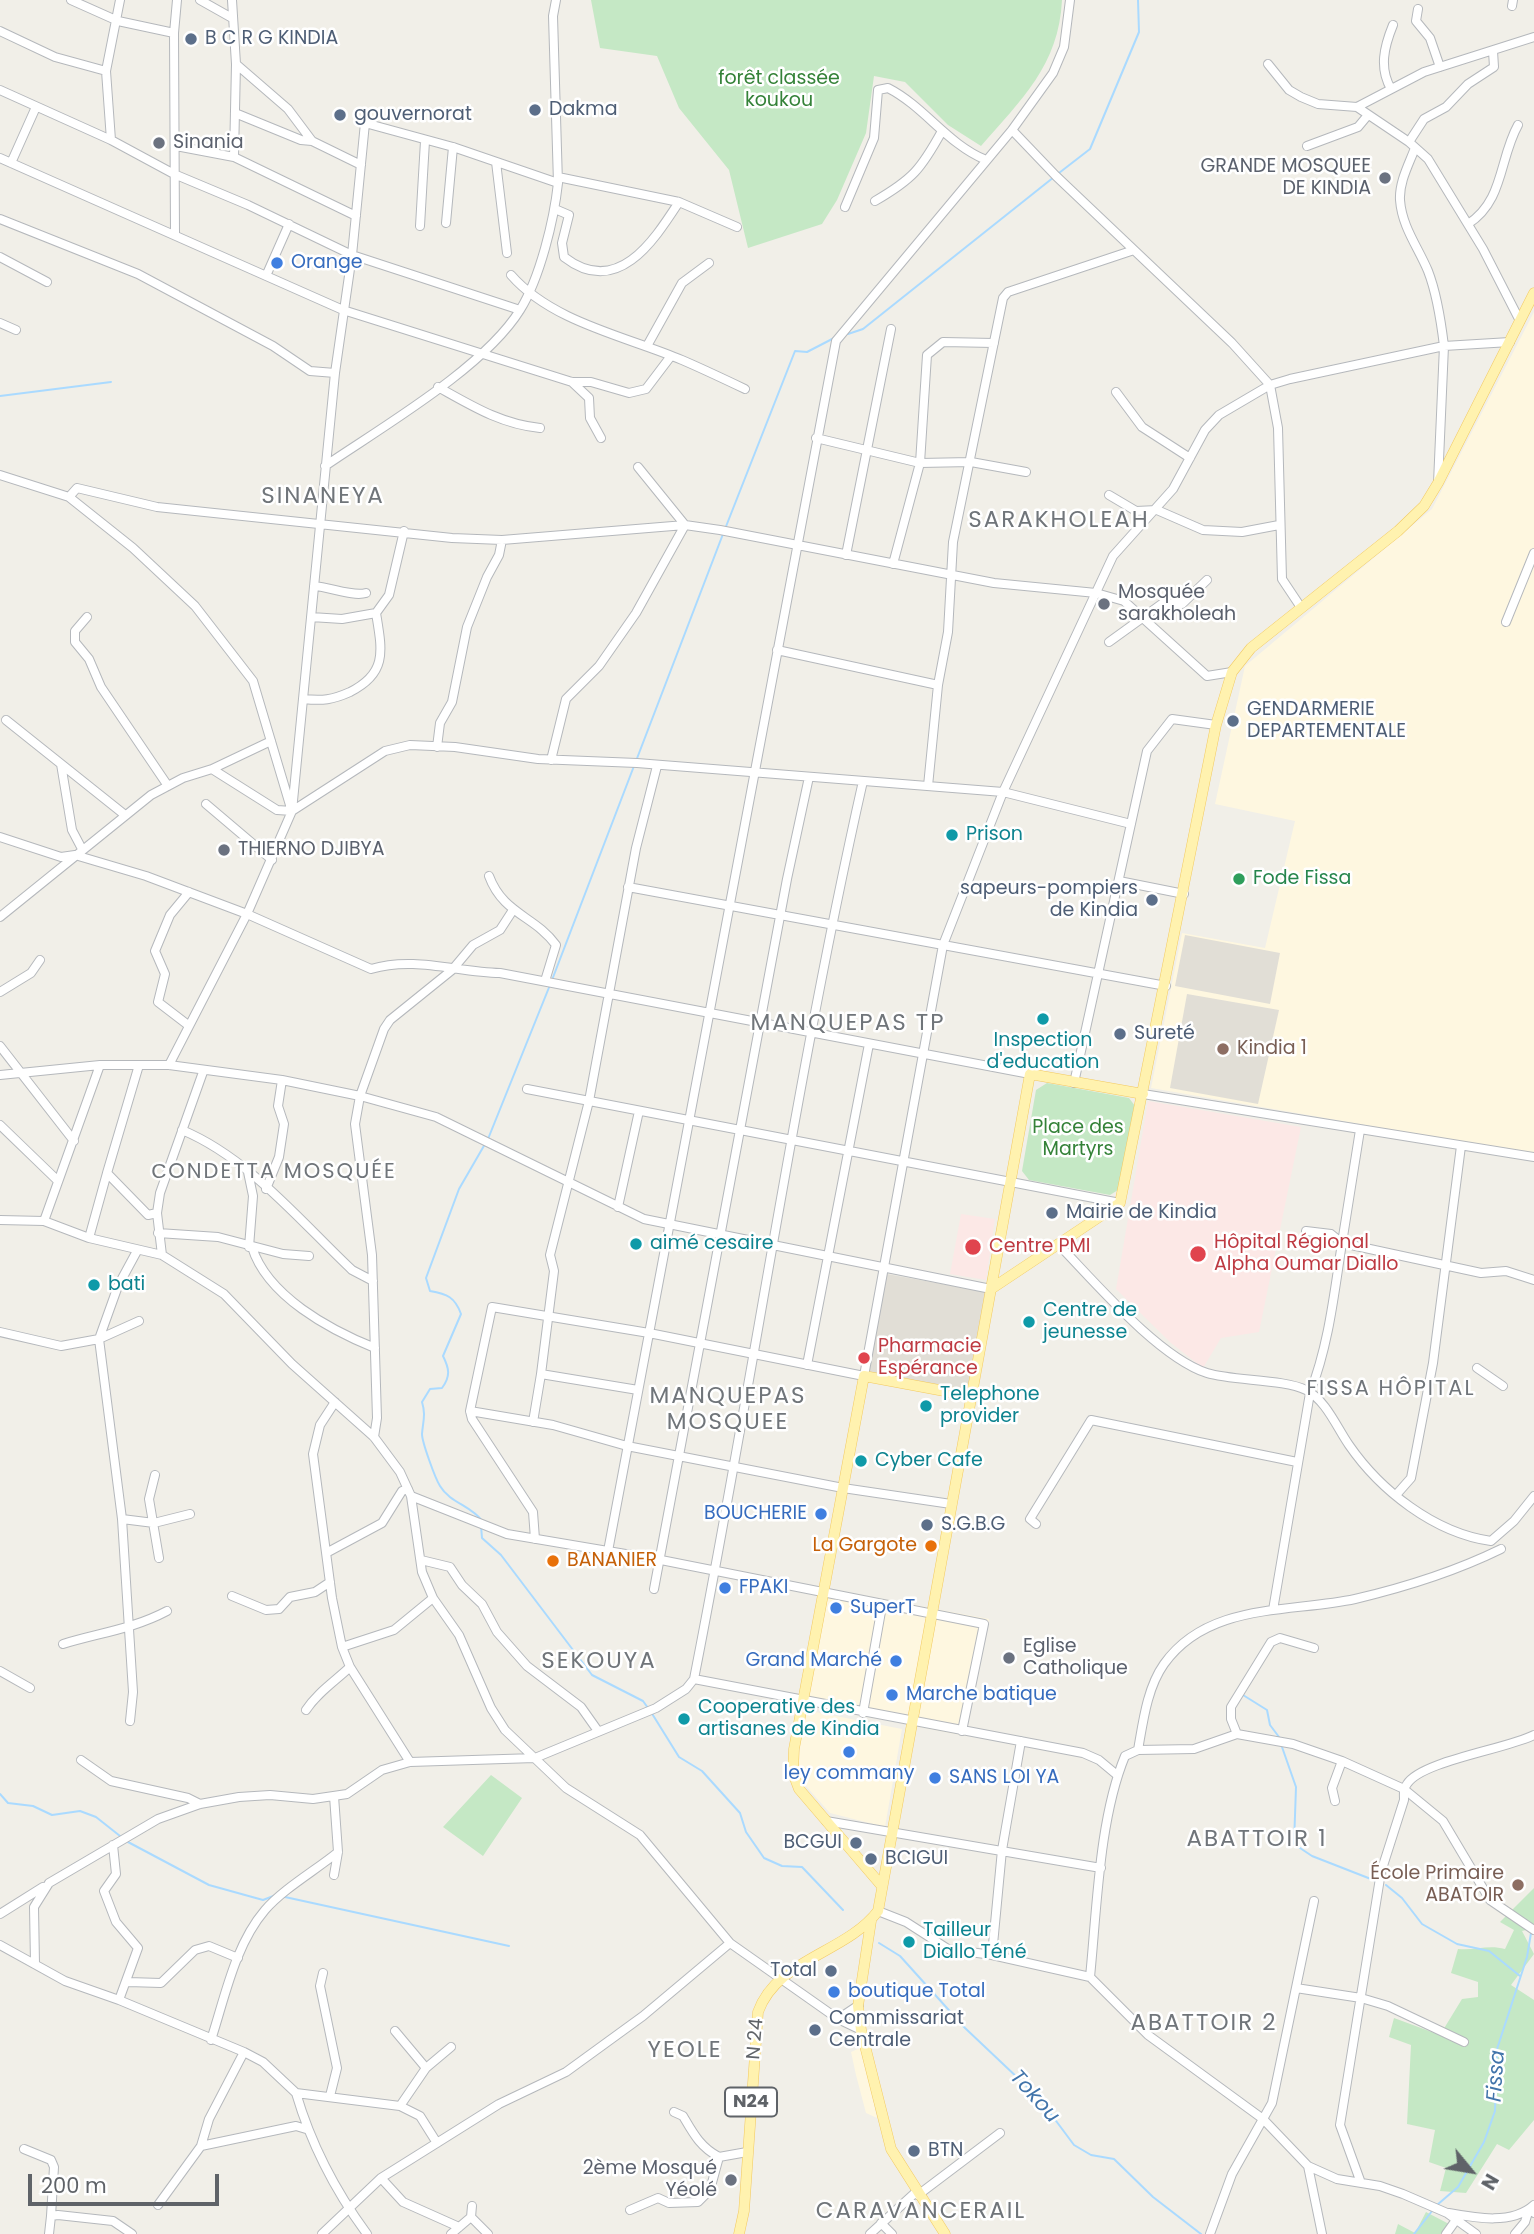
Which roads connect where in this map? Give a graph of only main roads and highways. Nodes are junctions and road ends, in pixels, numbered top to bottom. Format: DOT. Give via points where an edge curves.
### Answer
graph roads {
  1 [pos="1534,293"];
  2 [pos="1143,1094"];
  3 [pos="991,1289"];
  4 [pos="971,1396"];
  5 [pos="881,1885"];
  6 [pos="871,1921"];
  7 [pos="739,2234"];
  8 [pos="944,2234"];
  1 -- 2 [label="main road" via="1424,506 1251,648 1232,672 1216,725"];
  2 -- 3 [label="main road" via="1120,1203"];
  2 -- 3 [label="main road" via="1030,1074"];
  3 -- 4 [label="main road"];
  4 -- 5 [label="main road"];
  4 -- 5 [label="main road" via="864,1376 794,1749 793,1773 799,1789"];
  5 -- 6 [label="main road" via="878,1911"];
  6 -- 7 [label="main road, N 24 / N24" via="768,1991 758,2012"];
  6 -- 8 [label="main road" via="860,2025 891,2149"];
}
